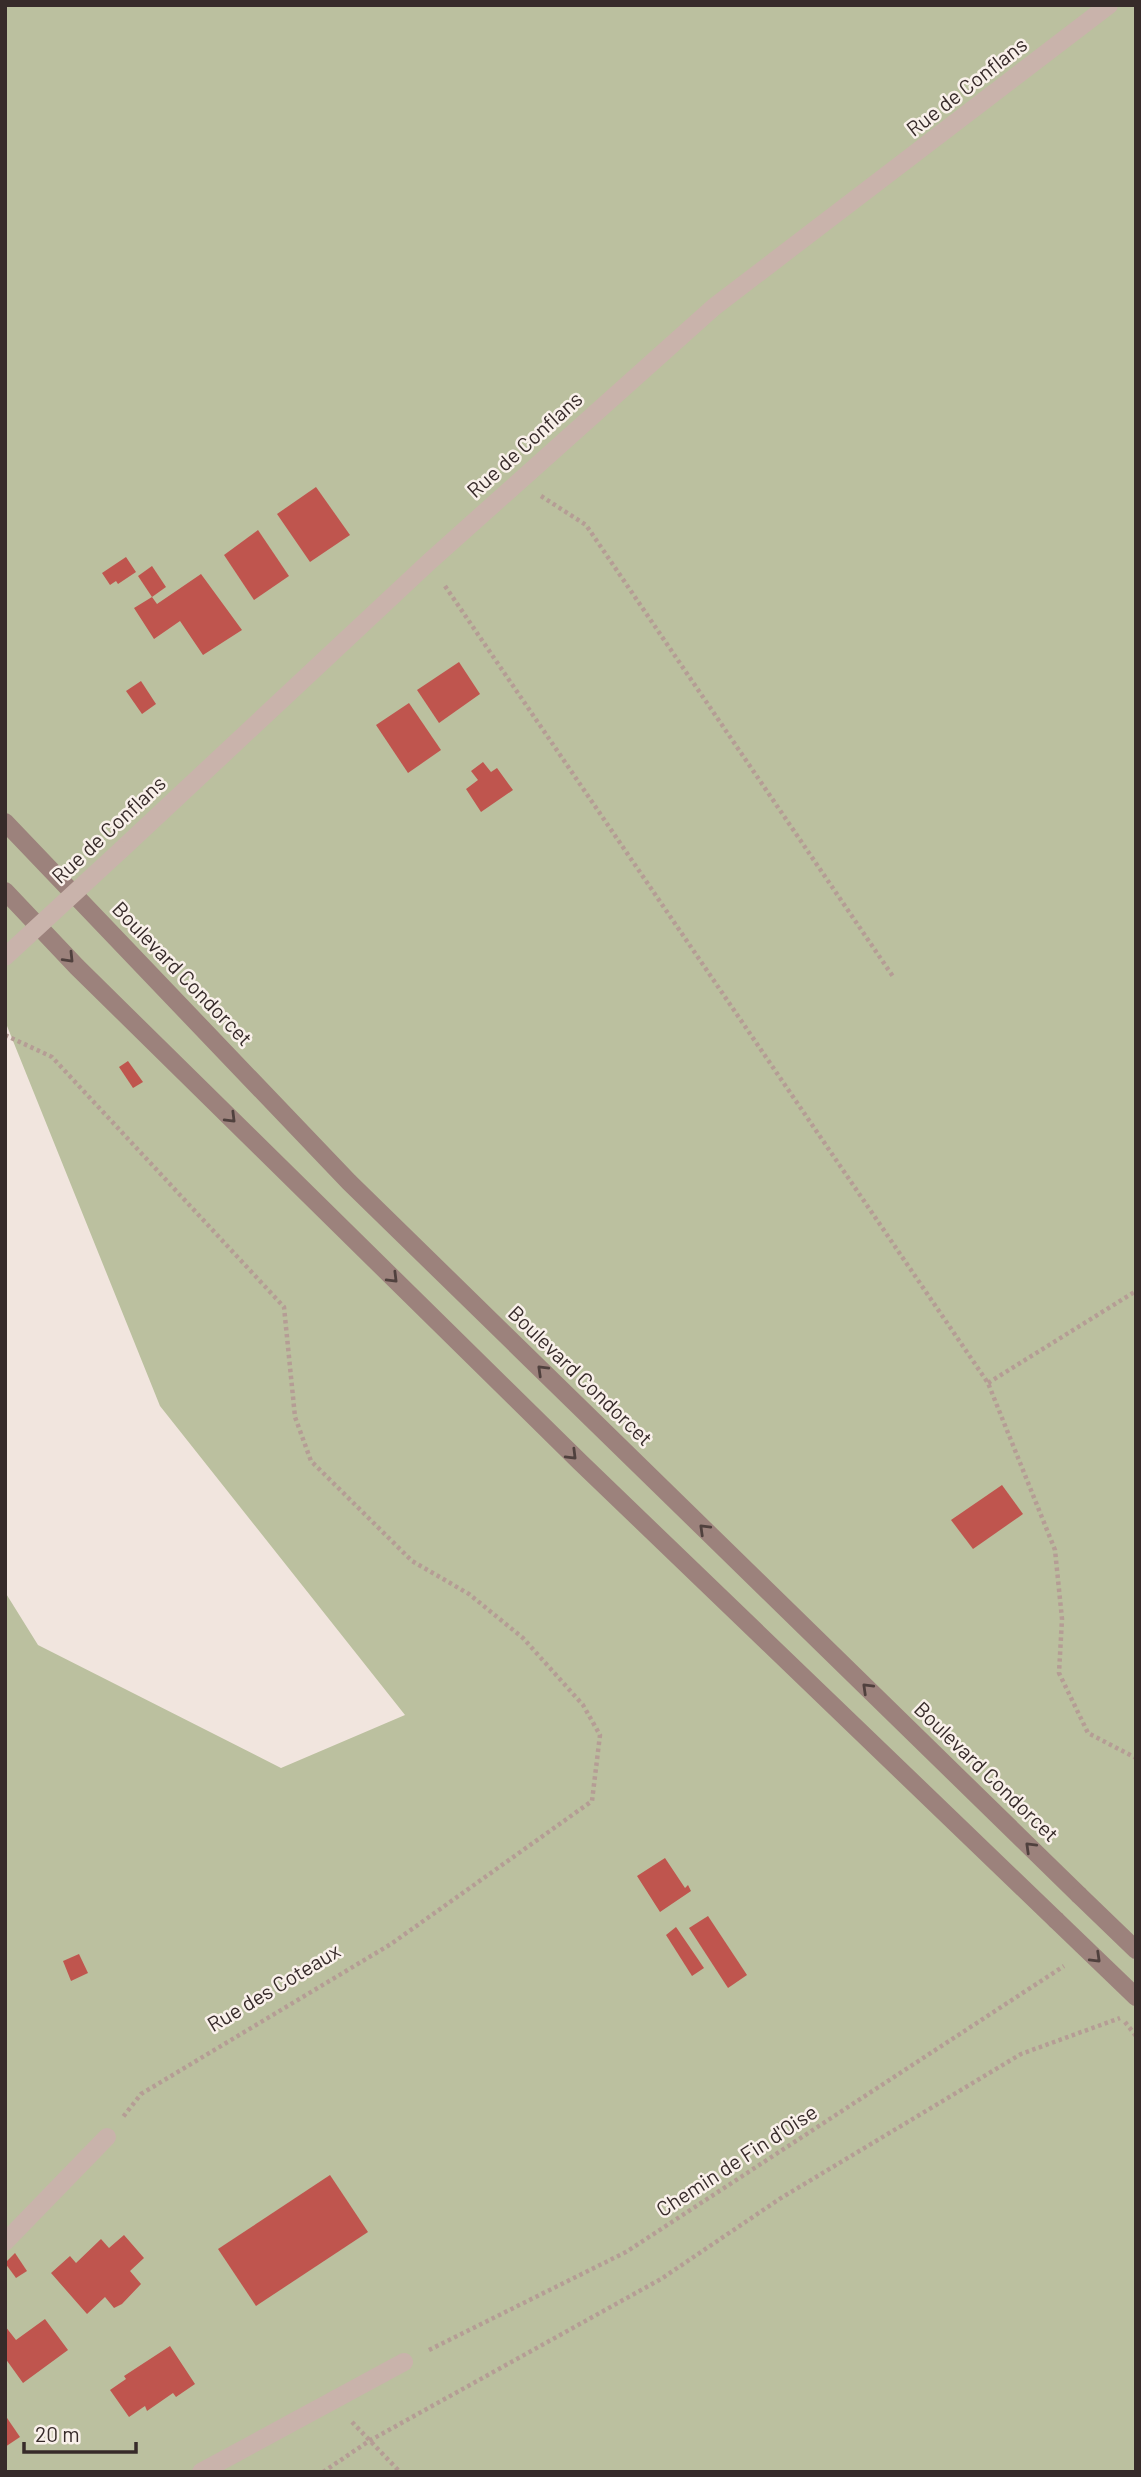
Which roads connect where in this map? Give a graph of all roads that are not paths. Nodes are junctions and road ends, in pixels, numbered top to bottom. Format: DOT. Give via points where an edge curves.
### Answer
graph roads {
  1 [pos="1109,5"];
  2 [pos="5,822"];
  3 [pos="5,891"];
  4 [pos="5,957"];
  5 [pos="1136,1950"];
  6 [pos="1136,1997"];
  7 [pos="107,2137"];
  8 [pos="5,2242"];
  9 [pos="404,2362"];
  10 [pos="201,2472"];
  1 -- 4 [label="street, Rue de Conflans, bridge" via="714,307 429,562"];
  5 -- 2 [label="main road, Boulevard Condorcet, one-way, bridge" via="349,1182"];
  3 -- 6 [label="main road, one-way, bridge" via="570,1452"];
  7 -- 8 [label="street"];
  9 -- 10 [label="street"];
}
